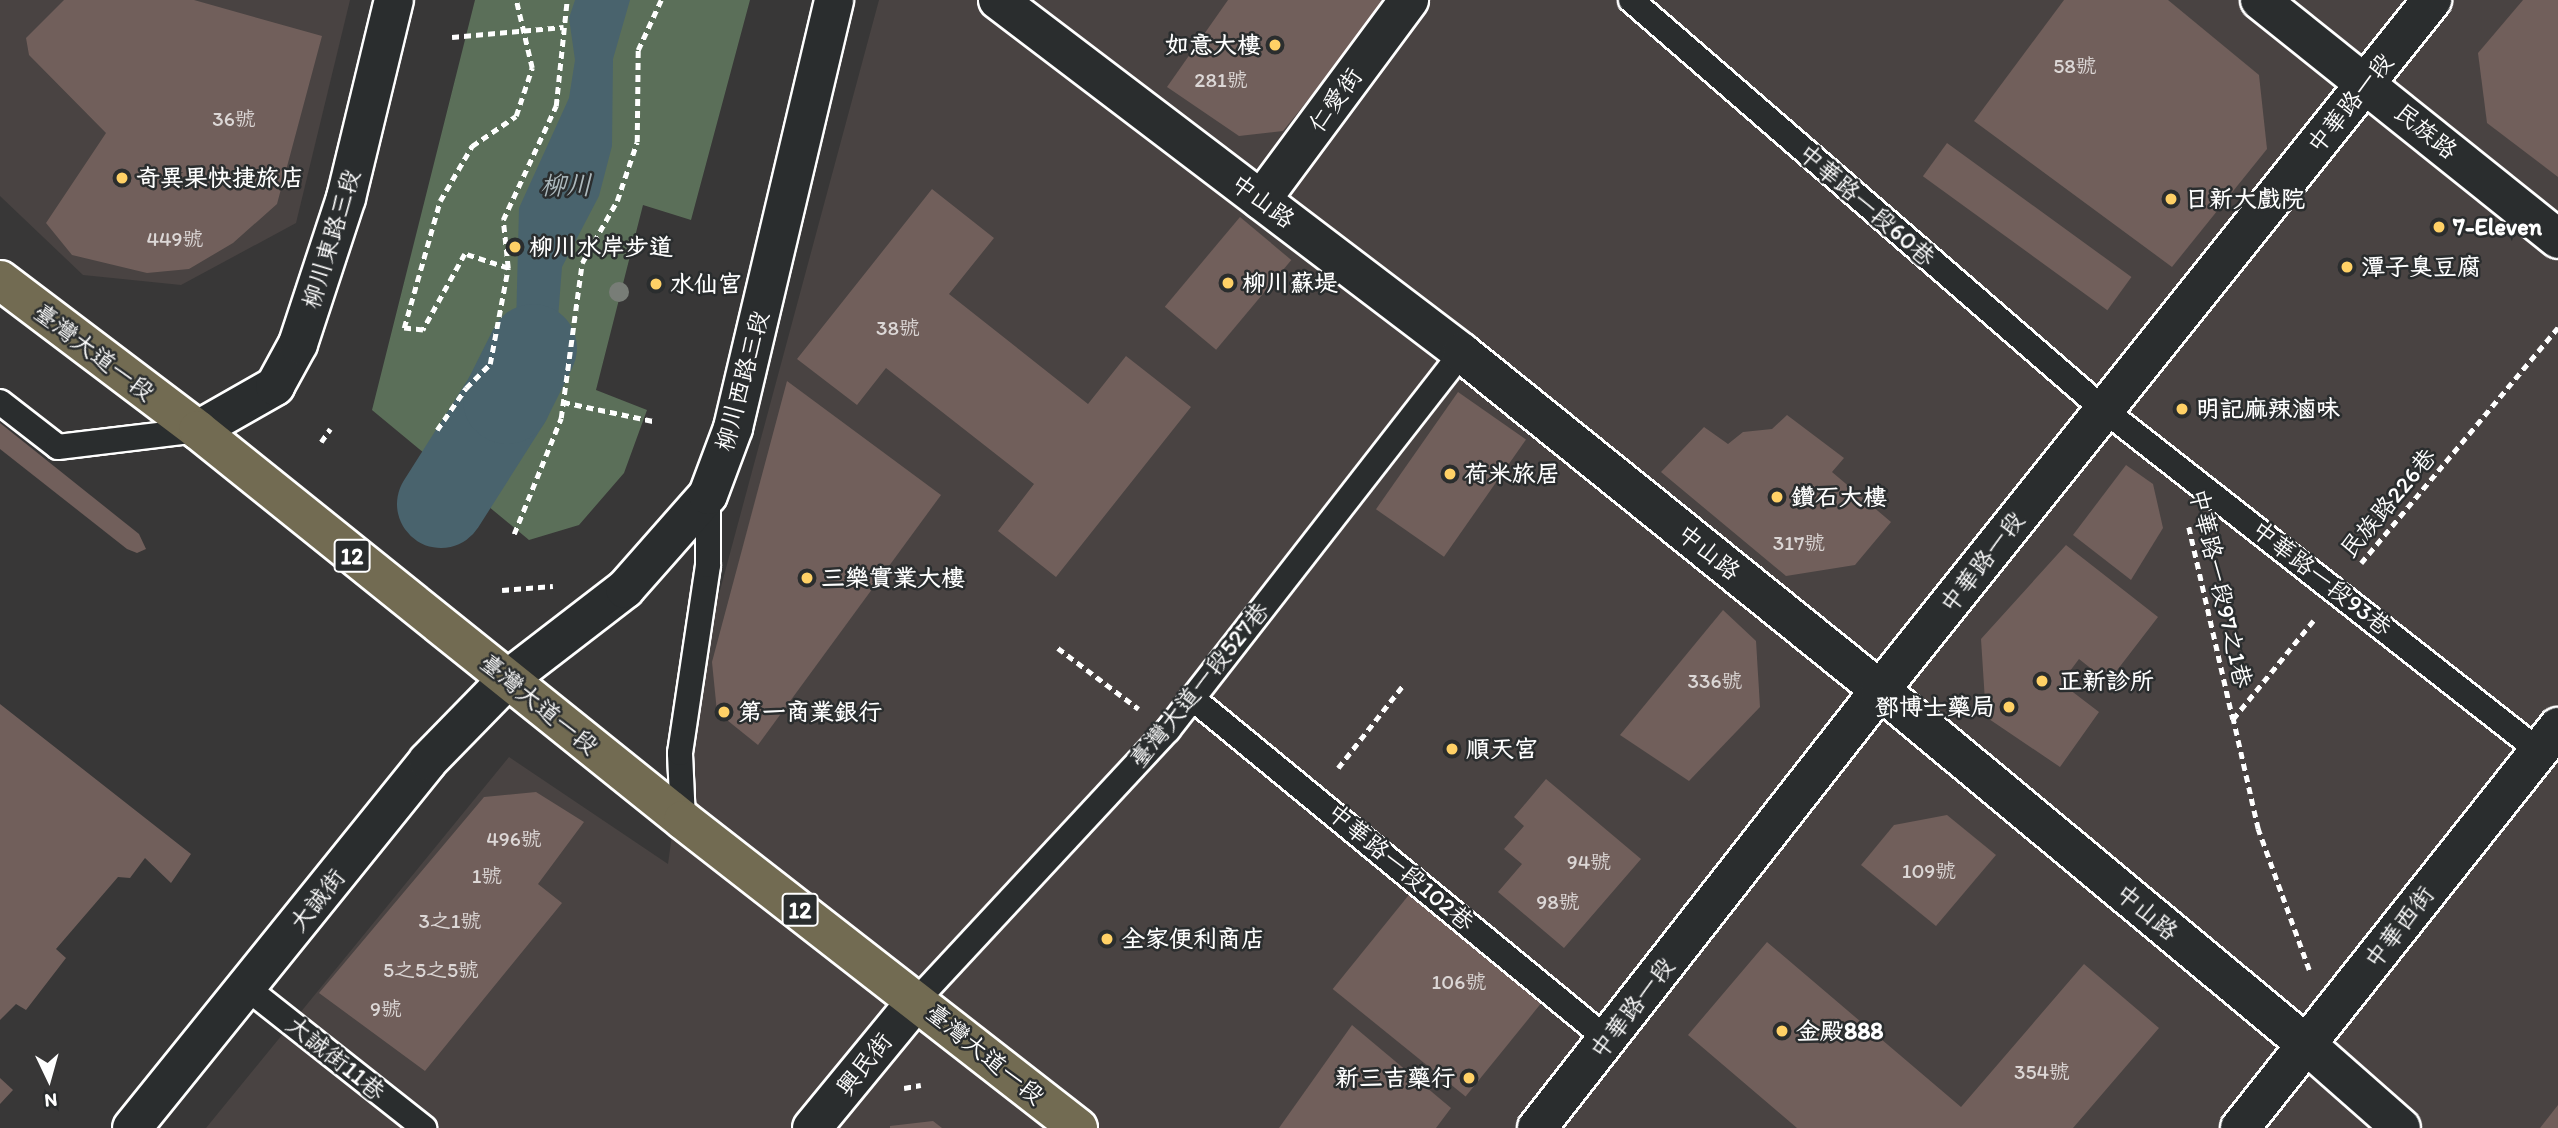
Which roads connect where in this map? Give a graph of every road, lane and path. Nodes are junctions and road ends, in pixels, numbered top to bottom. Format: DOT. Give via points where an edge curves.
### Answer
graph roads {
  1 [pos="394,0"];
  2 [pos="516,0"];
  3 [pos="567,0"];
  4 [pos="662,0"];
  5 [pos="834,0"];
  6 [pos="998,0"];
  7 [pos="1409,0"];
  8 [pos="1631,0"];
  9 [pos="2260,0"];
  10 [pos="2432,0"];
  11 [pos="564,27"];
  12 [pos="526,32"];
  13 [pos="452,37"];
  14 [pos="2367,82"];
  15 [pos="1261,200"];
  16 [pos="2558,239"];
  17 [pos="508,268"];
  18 [pos="0,280"];
  19 [pos="2558,327"];
  20 [pos="1462,353"];
  21 [pos="0,402"];
  22 [pos="563,402"];
  23 [pos="2103,409"];
  24 [pos="653,421"];
  25 [pos="330,429"];
  26 [pos="198,430"];
  27 [pos="437,430"];
  28 [pos="321,442"];
  29 [pos="2175,464"];
  30 [pos="708,495"];
  31 [pos="514,534"];
  32 [pos="567,585"];
  33 [pos="502,590"];
  34 [pos="2339,590"];
  35 [pos="1058,648"];
  36 [pos="508,679"];
  37 [pos="1404,684"];
  38 [pos="1880,690"];
  39 [pos="1192,698"];
  40 [pos="2233,719"];
  41 [pos="1168,730"];
  42 [pos="2548,739"];
  43 [pos="1316,796"];
  44 [pos="683,820"];
  45 [pos="247,988"];
  46 [pos="917,1000"];
  47 [pos="2317,1032"];
  48 [pos="1608,1040"];
  49 [pos="2385,1123"];
  50 [pos="132,1128"];
  51 [pos="424,1128"];
  52 [pos="811,1128"];
  53 [pos="1077,1128"];
  54 [pos="1537,1128"];
  55 [pos="2240,1128"];
  1 -- 26 [label="street, 柳川東路三段" via="346,198 298,344 275,386"];
  2 -- 12 [label="path"];
  3 -- 11 [label="path"];
  4 -- 22 [label="path" via="638,50 637,142 617,201 582,263"];
  5 -- 30 [label="street, 柳川西路三段" via="733,428"];
  6 -- 15 [label="street, 中山路"];
  7 -- 15 [label="street, 仁愛街"];
  8 -- 23 [label="lane, 中華路一段60巷"];
  9 -- 14 [label="street, 民族路"];
  10 -- 14 [label="street, 中華路一段"];
  11 -- 12 [label="path"];
  11 -- 17 [label="path" via="556,106 503,219"];
  12 -- 13 [label="path"];
  12 -- 17 [label="path" via="532,68 516,116 472,146 440,201 404,328 423,330 465,254"];
  14 -- 16 [label="street, 民族路"];
  14 -- 23 [label="street, 中華路一段"];
  15 -- 20 [label="street, 中山路"];
  17 -- 27 [label="path" via="490,364 466,388"];
  18 -- 26 [label="main road, 臺灣大道一段 / 12"];
  19 -- 34 [label="path, 民族路226巷"];
  20 -- 38 [label="street, 中山路"];
  20 -- 39 [label="lane, 臺灣大道一段527巷"];
  21 -- 26 [label="lane" via="58,447"];
  22 -- 24 [label="path"];
  22 -- 31 [label="path" via="561,418"];
  23 -- 29 [label="lane, 中華路一段93巷"];
  23 -- 38 [label="street, 中華路一段"];
  25 -- 28 [label="path"];
  26 -- 36 [label="main road, 臺灣大道一段 / 12"];
  29 -- 34 [label="lane, 中華路一段93巷"];
  29 -- 40 [label="path, 中華路一段97之1巷"];
  30 -- 36 [label="street, 柳川西路三段" via="625,589"];
  30 -- 44 [label="lane" via="708,565 680,752"];
  32 -- 33 [label="path"];
  34 -- 40 [label="path, 民族路226巷"];
  34 -- 42 [label="lane, 中華路一段93巷"];
  35 -- 41 [label="path"];
  36 -- 44 [label="main road, 臺灣大道一段 / 12"];
  36 -- 45 [label="street, 大誠街" via="428,761"];
  37 -- 43 [label="path"];
  38 -- 47 [label="street, 中山路"];
  38 -- 48 [label="street, 中華路一段"];
  39 -- 41 [label="lane, 臺灣大道一段527巷"];
  39 -- 43 [label="lane, 中華路一段102巷"];
  40 -- 47 [label="path" via="2258,829"];
  41 -- 46 [label="lane, 臺灣大道一段527巷"];
  42 -- 47 [label="street, 中華西街"];
  43 -- 48 [label="lane, 中華路一段102巷"];
  44 -- 46 [label="main road, 臺灣大道一段 / 12"];
  45 -- 50 [label="street, 大誠街"];
  45 -- 51 [label="lane, 大誠街11巷"];
  46 -- 52 [label="street, 興民街"];
  46 -- 53 [label="main road, 臺灣大道一段 / 12"];
  47 -- 49 [label="street, 中山路"];
  47 -- 55 [label="street, 中華西街"];
  48 -- 54 [label="street, 中華路一段"];
}
